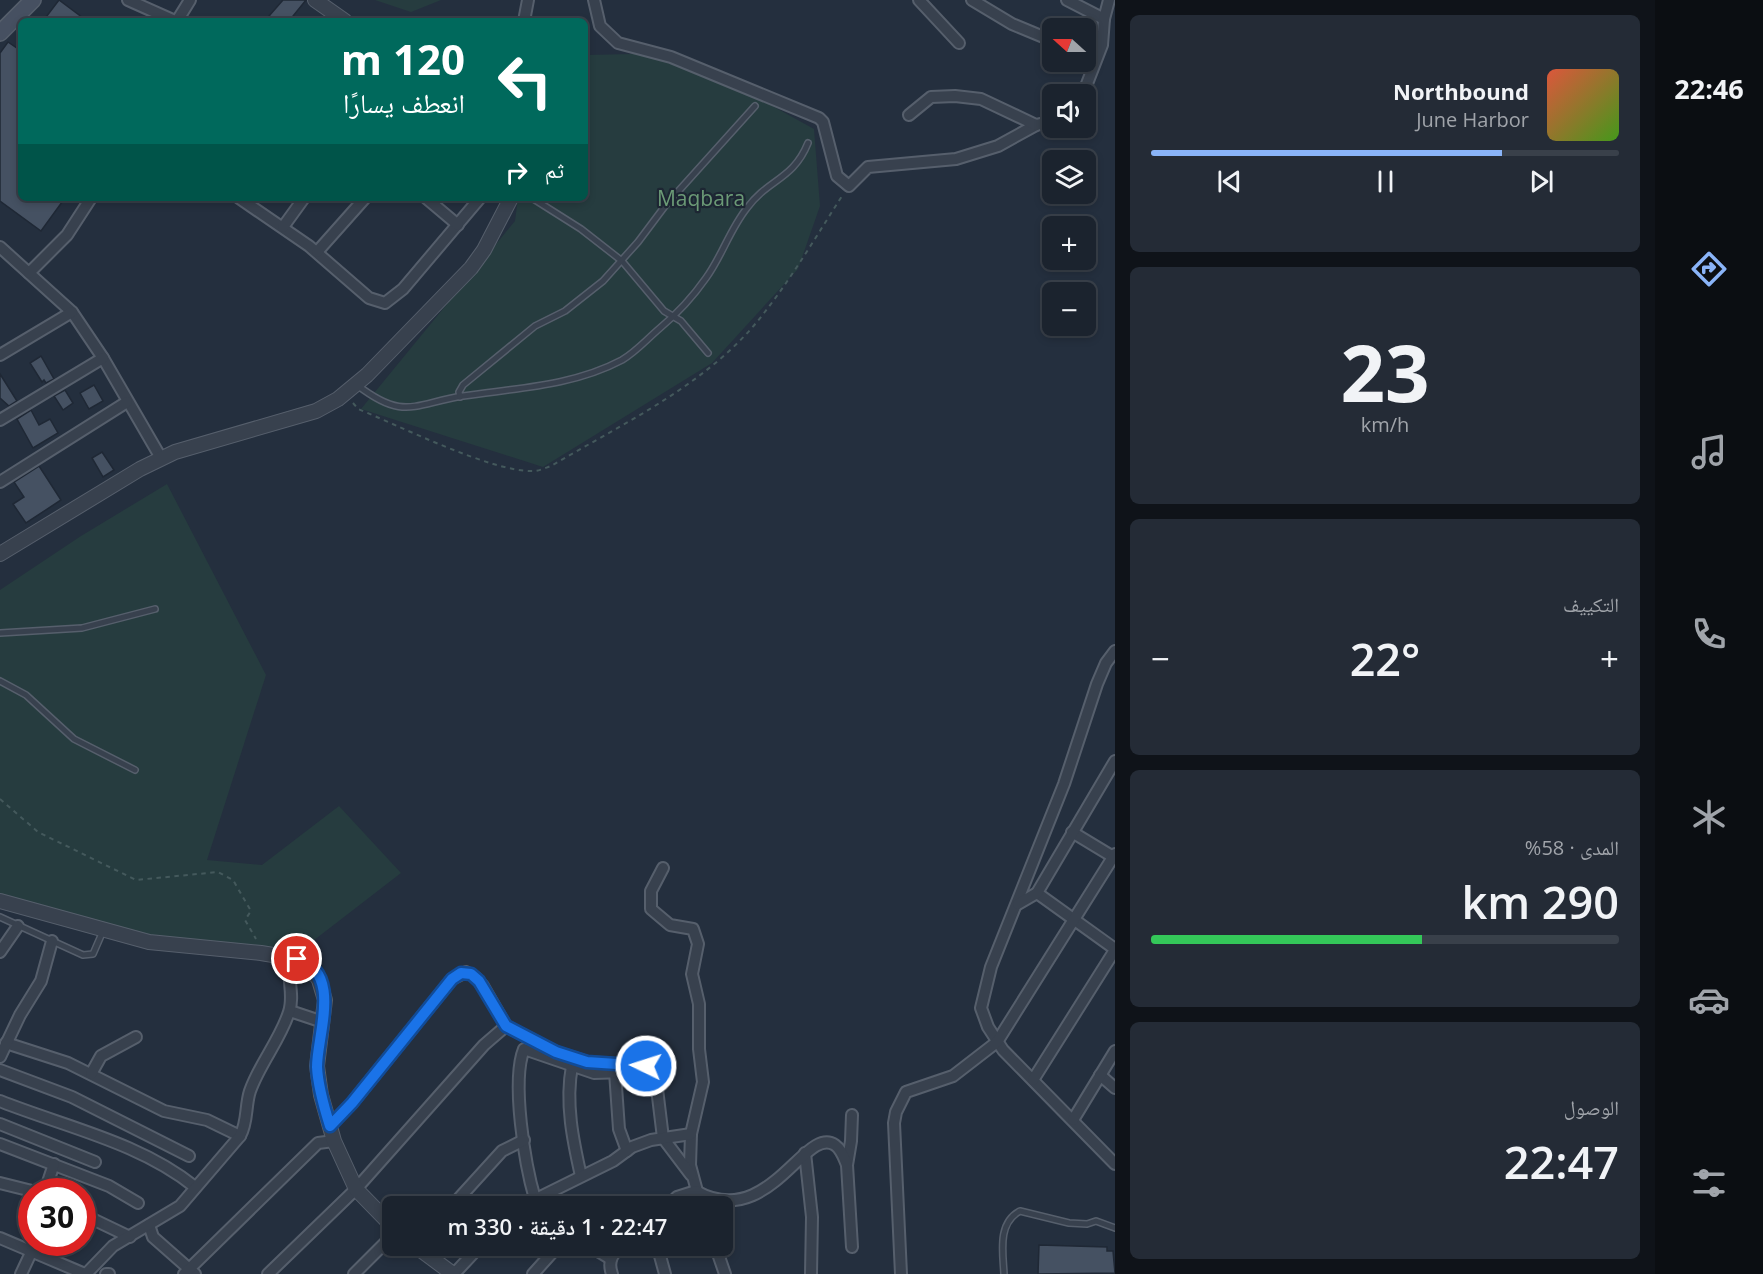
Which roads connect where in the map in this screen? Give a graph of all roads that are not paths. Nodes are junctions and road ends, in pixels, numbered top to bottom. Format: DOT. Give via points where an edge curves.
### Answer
graph roads {
  1 [pos="33,0"];
  2 [pos="128,0"];
  3 [pos="190,0"];
  4 [pos="315,0"];
  5 [pos="528,0"];
  6 [pos="594,0"];
  7 [pos="919,0"];
  8 [pos="972,0"];
  9 [pos="1066,0"];
  10 [pos="1108,0"];
  11 [pos="169,18"];
  12 [pos="178,18"];
  13 [pos="341,18"];
  14 [pos="525,18"];
  15 [pos="1104,20"];
  16 [pos="0,33"];
  17 [pos="1042,36"];
  18 [pos="959,43"];
  19 [pos="1097,62"];
  20 [pos="1087,84"];
  21 [pos="755,106"];
  22 [pos="909,115"];
  23 [pos="1042,124"];
  24 [pos="1036,125"];
  25 [pos="808,143"];
  26 [pos="89,201"];
  27 [pos="248,201"];
  28 [pos="299,201"];
  29 [pos="362,201"];
  30 [pos="430,201"];
  31 [pos="478,201"];
  32 [pos="509,201"];
  33 [pos="537,201"];
  34 [pos="458,225"];
  35 [pos="283,227"];
  36 [pos="0,247"];
  37 [pos="317,252"];
  38 [pos="622,261"];
  39 [pos="29,273"];
  40 [pos="72,312"];
  41 [pos="675,317"];
  42 [pos="708,353"];
  43 [pos="0,355"];
  44 [pos="103,358"];
  45 [pos="351,390"];
  46 [pos="460,397"];
  47 [pos="127,402"];
  48 [pos="0,420"];
  49 [pos="161,458"];
  50 [pos="0,482"];
  51 [pos="0,554"];
  52 [pos="155,609"];
  53 [pos="0,633"];
  54 [pos="1115,651"];
  55 [pos="0,681"];
  56 [pos="1115,761"];
  57 [pos="135,770"];
  58 [pos="1072,832"];
  59 [pos="1114,856"];
  60 [pos="663,868"];
  61 [pos="1037,892"];
  62 [pos="0,901"];
  63 [pos="1018,904"];
  64 [pos="0,917"];
  65 [pos="1073,920"];
  66 [pos="18,926"];
  67 [pos="103,931"];
  68 [pos="52,941"];
  69 [pos="1115,950"];
  70 [pos="0,952"];
  71 [pos="297,959"];
  72 [pos="290,1011"];
  73 [pos="323,1022"];
  74 [pos="506,1026"];
  75 [pos="136,1037"];
  76 [pos="997,1042"];
  77 [pos="6,1043"];
  78 [pos="1115,1051"];
  79 [pos="0,1057"];
  80 [pos="572,1066"];
  81 [pos="629,1066"];
  82 [pos="0,1070"];
  83 [pos="615,1072"];
  84 [pos="91,1074"];
  85 [pos="1100,1075"];
  86 [pos="1033,1080"];
  87 [pos="1115,1088"];
  88 [pos="0,1101"];
  89 [pos="852,1115"];
  90 [pos="1073,1120"];
  91 [pos="0,1124"];
  92 [pos="330,1126"];
  93 [pos="691,1134"];
  94 [pos="240,1136"];
  95 [pos="663,1138"];
  96 [pos="524,1140"];
  97 [pos="334,1141"];
  98 [pos="0,1144"];
  99 [pos="627,1151"];
  100 [pos="805,1153"];
  101 [pos="189,1156"];
  102 [pos="95,1162"];
  103 [pos="54,1164"];
  104 [pos="1115,1164"];
  105 [pos="847,1165"];
  106 [pos="691,1175"];
  107 [pos="581,1176"];
  108 [pos="49,1178"];
  109 [pos="0,1183"];
  110 [pos="18,1187"];
  111 [pos="195,1187"];
  112 [pos="356,1189"];
  113 [pos="696,1191"];
  114 [pos="461,1196"];
  115 [pos="534,1196"];
  116 [pos="539,1196"];
  117 [pos="680,1196"];
  118 [pos="698,1196"];
  119 [pos="138,1203"];
  120 [pos="382,1216"];
  121 [pos="96,1221"];
  122 [pos="149,1225"];
  123 [pos="1115,1228"];
  124 [pos="130,1237"];
  125 [pos="0,1238"];
  126 [pos="18,1242"];
  127 [pos="382,1246"];
  128 [pos="852,1247"];
  129 [pos="30,1256"];
  130 [pos="53,1256"];
  131 [pos="429,1256"];
  132 [pos="470,1256"];
  133 [pos="549,1256"];
  134 [pos="598,1256"];
  135 [pos="660,1256"];
  136 [pos="719,1256"];
  137 [pos="610,1269"];
  138 [pos="190,1272"];
  139 [pos="356,1273"];
  140 [pos="21,1274"];
  141 [pos="86,1274"];
  142 [pos="268,1274"];
  143 [pos="453,1274"];
  144 [pos="533,1274"];
  145 [pos="665,1274"];
  146 [pos="725,1274"];
  147 [pos="811,1274"];
  148 [pos="901,1274"];
  149 [pos="1004,1274"];
  1 -- 16 [label="main road"];
  2 -- 11 [label="street"];
  3 -- 12 [label="street"];
  4 -- 13 [label="street"];
  5 -- 14 [label="street"];
  6 -- 24 [label="street" via="600,26 618,43 671,57 819,118 837,176 849,186 868,167 956,159 998,146"];
  7 -- 18 [label="street"];
  8 -- 17 [label="street" via="996,16"];
  9 -- 15 [label="street"];
  10 -- 15 [label="street"];
  15 -- 19 [label="street"];
  19 -- 20 [label="street"];
  21 -- 38 [label="lane" via="665,206"];
  22 -- 24 [label="street" via="931,97 955,96 981,99"];
  23 -- 24 [label="street"];
  25 -- 41 [label="lane" via="797,166 746,208 713,268"];
  26 -- 39 [label="street" via="67,235"];
  27 -- 35 [label="street"];
  28 -- 35 [label="street"];
  29 -- 37 [label="street"];
  30 -- 34 [label="street"];
  31 -- 34 [label="street"];
  32 -- 45 [label="street" via="471,268"];
  33 -- 38 [label="lane"];
  34 -- 37 [label="street" via="386,303 369,298"];
  35 -- 37 [label="street"];
  36 -- 39 [label="street"];
  38 -- 41 [label="lane" via="664,311"];
  38 -- 46 [label="lane" via="576,303 535,326 463,385"];
  39 -- 40 [label="street"];
  40 -- 43 [label="street"];
  40 -- 44 [label="street"];
  41 -- 42 [label="lane"];
  41 -- 46 [label="lane" via="632,353 595,372"];
  44 -- 47 [label="street"];
  44 -- 48 [label="street"];
  45 -- 46 [label="lane" via="409,408"];
  45 -- 49 [label="street" via="316,411"];
  47 -- 49 [label="street"];
  47 -- 50 [label="street"];
  49 -- 51 [label="street"];
  52 -- 53 [label="lane" via="82,628"];
  54 -- 63 [label="street" via="1101,673"];
  55 -- 57 [label="lane" via="26,695 74,739"];
  56 -- 58 [label="street"];
  58 -- 59 [label="street"];
  58 -- 61 [label="street"];
  59 -- 65 [label="street"];
  60 -- 93 [label="street" via="651,891 651,909 670,926 691,927 698,939 692,974 699,1004 703,1082"];
  61 -- 63 [label="street"];
  61 -- 65 [label="street"];
  62 -- 67 [label="street"];
  63 -- 76 [label="street" via="983,995 983,1018"];
  64 -- 66 [label="lane"];
  65 -- 69 [label="street"];
  65 -- 76 [label="street"];
  66 -- 68 [label="lane"];
  66 -- 70 [label="street"];
  67 -- 68 [label="lane" via="96,948 88,955"];
  67 -- 71 [label="street" via="149,942"];
  68 -- 77 [label="street" via="40,981"];
  69 -- 86 [label="street"];
  71 -- 72 [label="street" via="291,961 288,971"];
  71 -- 73 [label="street" via="308,964 320,980 325,1000"];
  72 -- 73 [label="street"];
  72 -- 94 [label="street" via="250,1091"];
  73 -- 92 [label="street" via="317,1066"];
  74 -- 81 [label="street" via="564,1055 587,1062"];
  74 -- 92 [label="street" via="479,981 466,972 456,975"];
  74 -- 112 [label="street" via="484,1045"];
  75 -- 84 [label="street" via="101,1056"];
  76 -- 86 [label="street"];
  76 -- 148 [label="street" via="953,1076 910,1090 900,1102 894,1123"];
  77 -- 79 [label="street"];
  77 -- 84 [label="street"];
  78 -- 85 [label="street"];
  80 -- 83 [label="street" via="594,1073"];
  80 -- 96 [label="street" via="524,1049 519,1067"];
  80 -- 107 [label="street" via="573,1142"];
  81 -- 83 [label="street" via="625,1072"];
  81 -- 95 [label="street" via="646,1066 655,1072"];
  82 -- 101 [label="street" via="72,1097"];
  83 -- 99 [label="street" via="619,1129"];
  84 -- 94 [label="street" via="164,1111 207,1120"];
  85 -- 87 [label="street"];
  85 -- 90 [label="street"];
  86 -- 90 [label="street"];
  88 -- 111 [label="street" via="94,1134"];
  89 -- 105 [label="street"];
  90 -- 104 [label="street"];
  91 -- 102 [label="street"];
  92 -- 97 [label="street"];
  93 -- 95 [label="street"];
  93 -- 106 [label="street"];
  94 -- 111 [label="street"];
  95 -- 99 [label="street"];
  95 -- 106 [label="street"];
  96 -- 114 [label="street" via="502,1151"];
  96 -- 115 [label="street" via="526,1168"];
  97 -- 112 [label="street"];
  97 -- 138 [label="street" via="318,1143"];
  98 -- 103 [label="street"];
  99 -- 107 [label="street"];
  100 -- 105 [label="street" via="819,1144 831,1144 842,1153"];
  100 -- 113 [label="street" via="771,1185 751,1196 723,1201"];
  100 -- 147 [label="street" via="812,1217"];
  103 -- 108 [label="street"];
  103 -- 119 [label="street" via="115,1189"];
  105 -- 128 [label="street"];
  106 -- 113 [label="street"];
  107 -- 116 [label="street"];
  109 -- 110 [label="street"];
  111 -- 122 [label="street" via="180,1206"];
  112 -- 120 [label="street"];
  112 -- 142 [label="street"];
  113 -- 117 [label="street"];
  113 -- 118 [label="street"];
  121 -- 124 [label="street"];
  122 -- 124 [label="street"];
  122 -- 138 [label="street" via="153,1237"];
  123 -- 149 [label="lane" via="1096,1221 1068,1223 1020,1211 1008,1221 1004,1234"];
  124 -- 141 [label="street" via="104,1253"];
  125 -- 126 [label="street"];
  127 -- 139 [label="street"];
  129 -- 140 [label="street"];
  130 -- 141 [label="street"];
  131 -- 143 [label="street"];
  132 -- 143 [label="street"];
  133 -- 144 [label="street"];
  134 -- 137 [label="street"];
  135 -- 145 [label="street"];
  136 -- 146 [label="street"];
}
